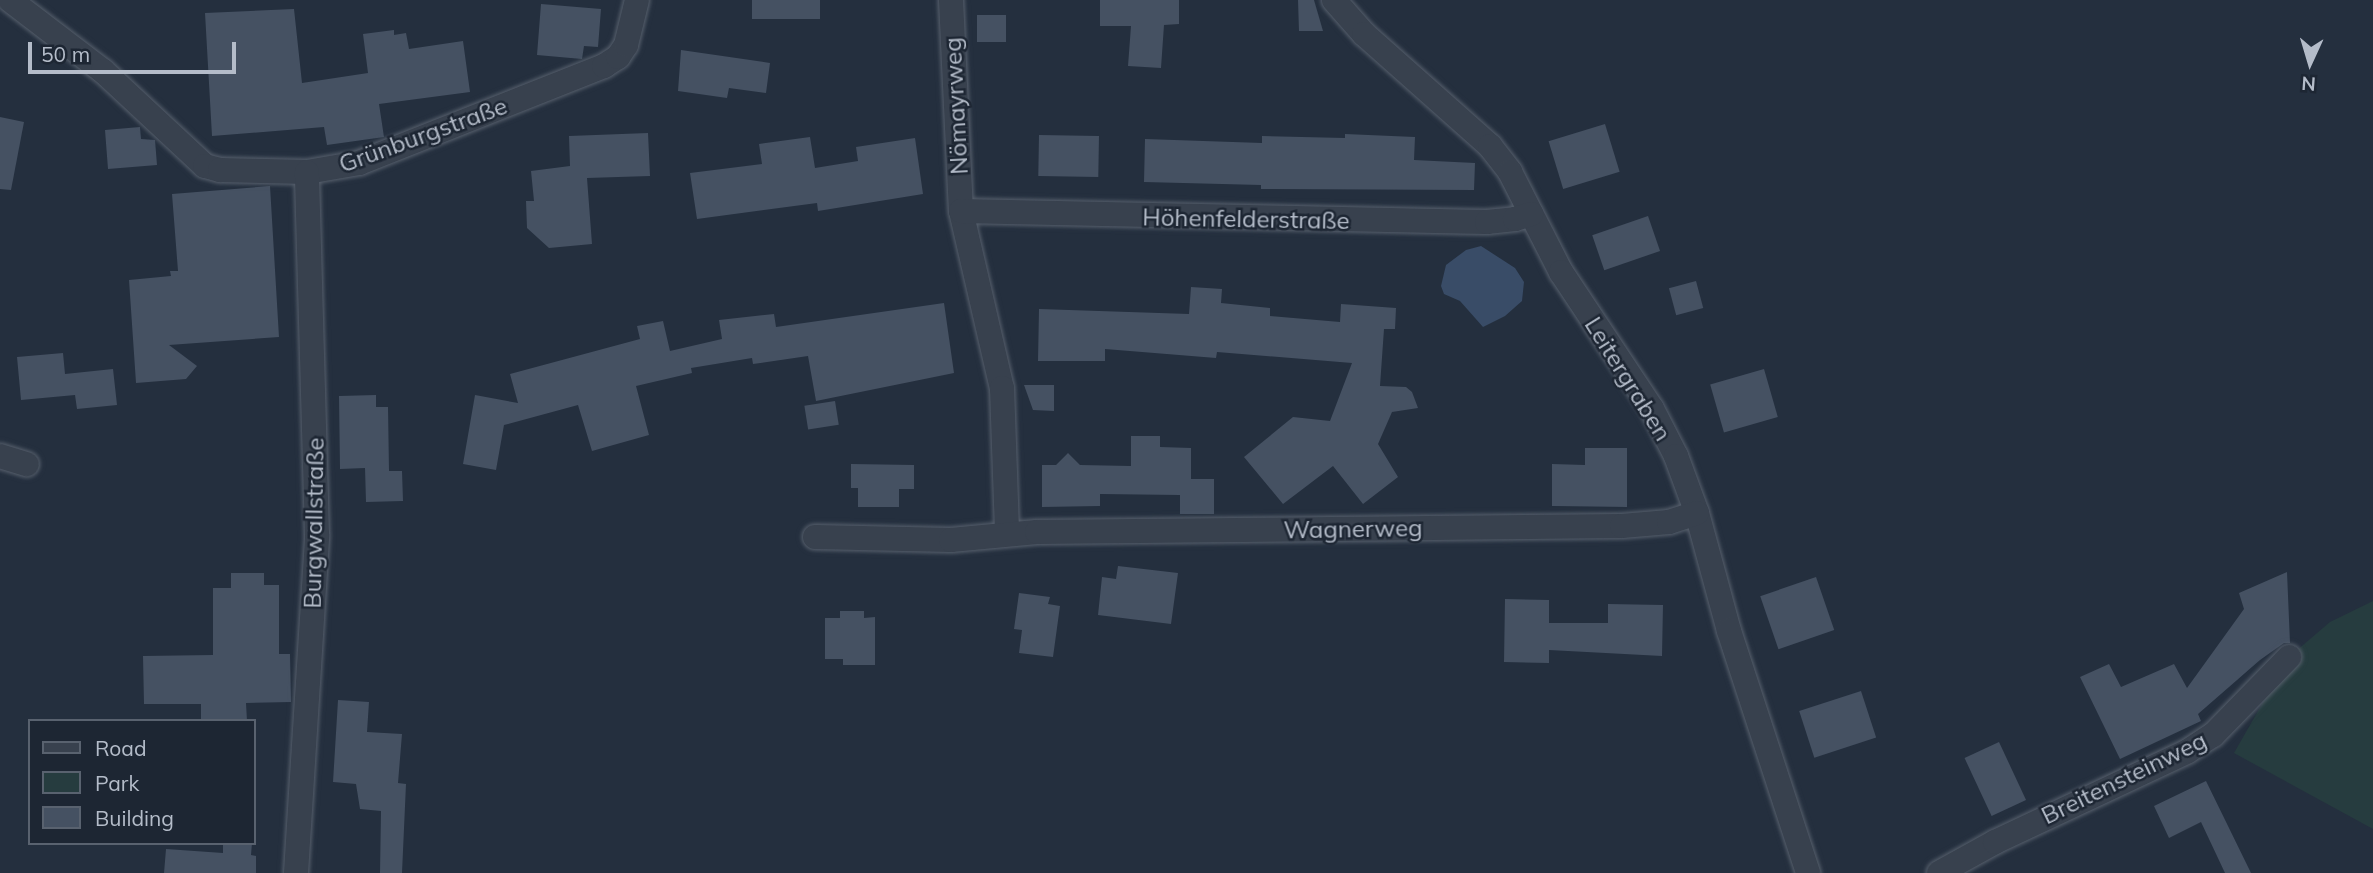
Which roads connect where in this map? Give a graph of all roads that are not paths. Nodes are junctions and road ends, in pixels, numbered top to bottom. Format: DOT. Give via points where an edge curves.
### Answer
graph roads {
  1 [pos="10,0"];
  2 [pos="637,0"];
  3 [pos="951,0"];
  4 [pos="1334,0"];
  5 [pos="307,172"];
  6 [pos="961,211"];
  7 [pos="1531,214"];
  8 [pos="0,456"];
  9 [pos="27,464"];
  10 [pos="1697,513"];
  11 [pos="1007,534"];
  12 [pos="815,537"];
  13 [pos="2289,657"];
  14 [pos="296,873"];
  15 [pos="1808,873"];
  16 [pos="1939,873"];
  1 -- 5 [label="street, Grünburgstraße" via="103,71 205,166"];
  2 -- 5 [label="street, Grünburgstraße" via="626,45 604,66 359,163"];
  3 -- 6 [label="street, Nömayrweg"];
  4 -- 7 [label="street, Leitergraben" via="1364,34 1490,146 1510,172"];
  5 -- 14 [label="street, Burgwallstraße" via="317,535"];
  6 -- 7 [label="street, Höhenfelderstraße" via="1474,222"];
  6 -- 11 [label="street" via="1002,388"];
  7 -- 10 [label="street, Leitergraben" via="1581,306 1652,409"];
  8 -- 9 [label="street"];
  10 -- 11 [label="street, Wagnerweg" via="1669,522 1622,526"];
  10 -- 15 [label="street, Leitergraben" via="1729,631"];
  11 -- 12 [label="street, Wagnerweg" via="951,540"];
  13 -- 16 [label="street, Breitensteinweg" via="2213,735 2188,751"];
}
